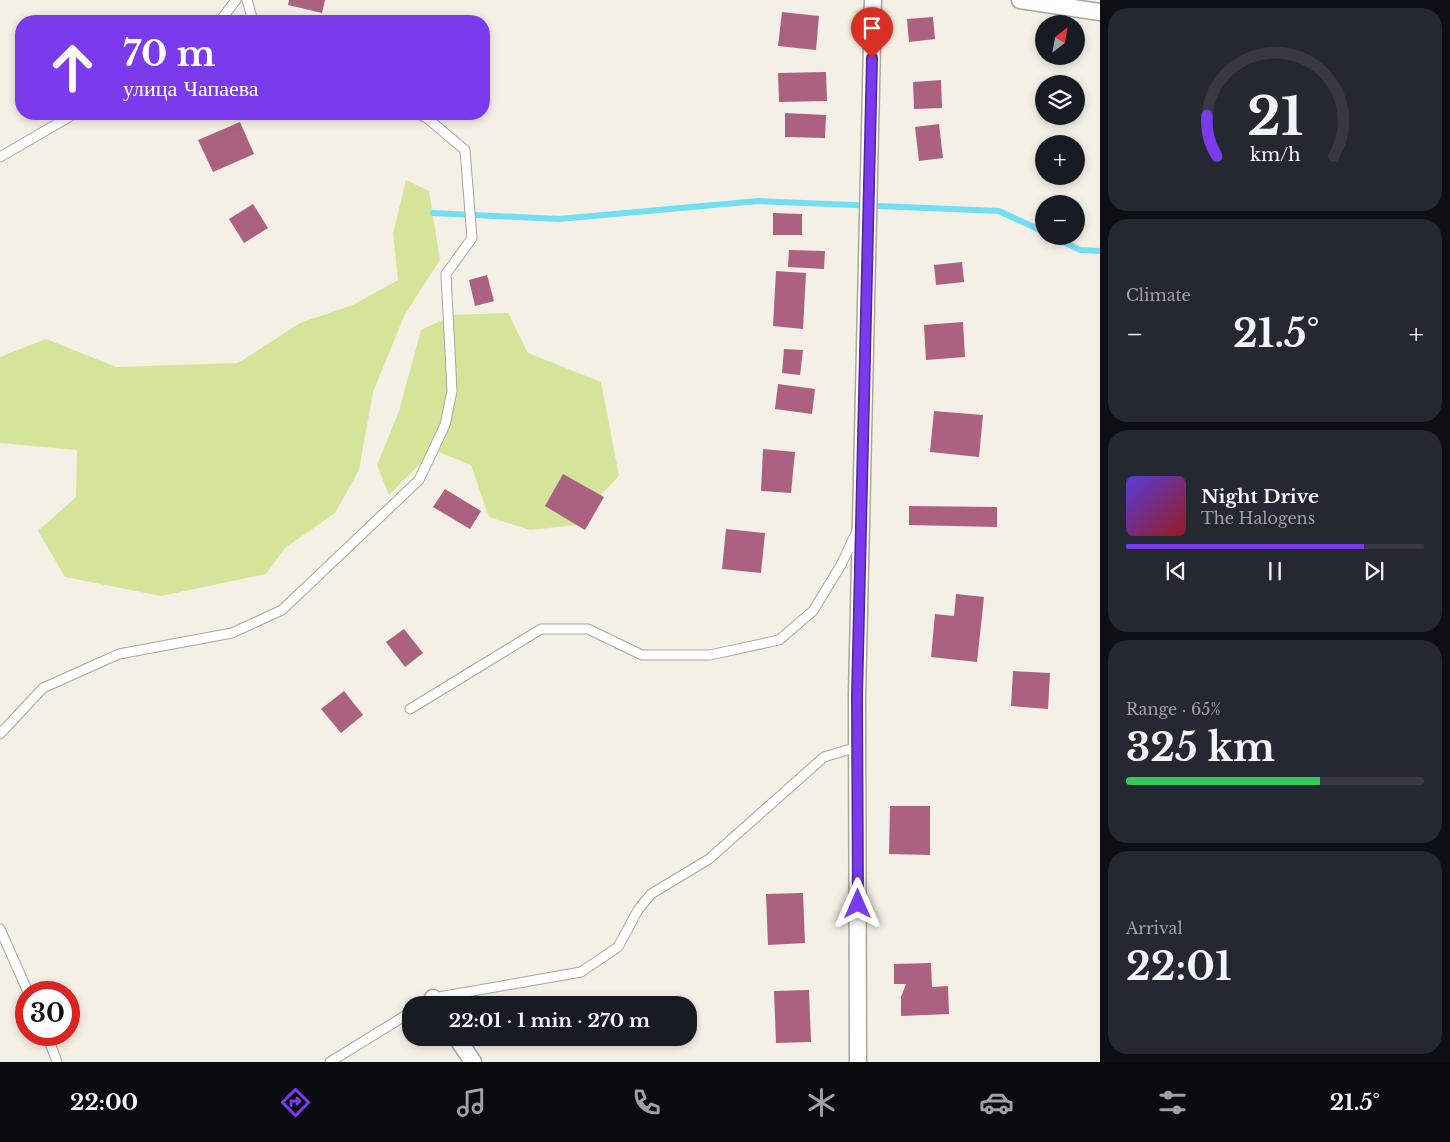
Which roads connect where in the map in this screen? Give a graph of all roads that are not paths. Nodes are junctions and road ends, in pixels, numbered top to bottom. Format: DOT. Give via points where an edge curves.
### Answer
graph roads {
  1 [pos="236,0"];
  2 [pos="247,0"];
  3 [pos="873,0"];
  4 [pos="1020,0"];
  5 [pos="1100,12"];
  6 [pos="225,15"];
  7 [pos="252,15"];
  8 [pos="64,120"];
  9 [pos="429,120"];
  10 [pos="0,157"];
  11 [pos="861,524"];
  12 [pos="410,709"];
  13 [pos="0,734"];
  14 [pos="857,747"];
  15 [pos="0,929"];
  16 [pos="23,981"];
  17 [pos="465,996"];
  18 [pos="402,1018"];
  19 [pos="51,1046"];
  20 [pos="462,1046"];
  21 [pos="57,1062"];
  22 [pos="330,1062"];
  23 [pos="473,1062"];
  24 [pos="858,1062"];
  1 -- 6 [label="lane"];
  2 -- 7 [label="lane"];
  3 -- 11 [label="street"];
  4 -- 5 [label="street"];
  8 -- 10 [label="lane"];
  9 -- 13 [label="lane" via="465,150 472,238 446,274 452,391 445,425 419,480 282,610 232,633 119,654 43,688"];
  11 -- 12 [label="lane" via="813,611 779,640 710,655 642,655 588,629 541,629"];
  11 -- 14 [label="street"];
  14 -- 17 [label="lane" via="824,757 709,859 650,894 618,947 581,972"];
  14 -- 24 [label="street"];
  15 -- 16 [label="lane"];
  18 -- 22 [label="lane"];
  19 -- 21 [label="lane"];
  20 -- 23 [label="street"];
}
